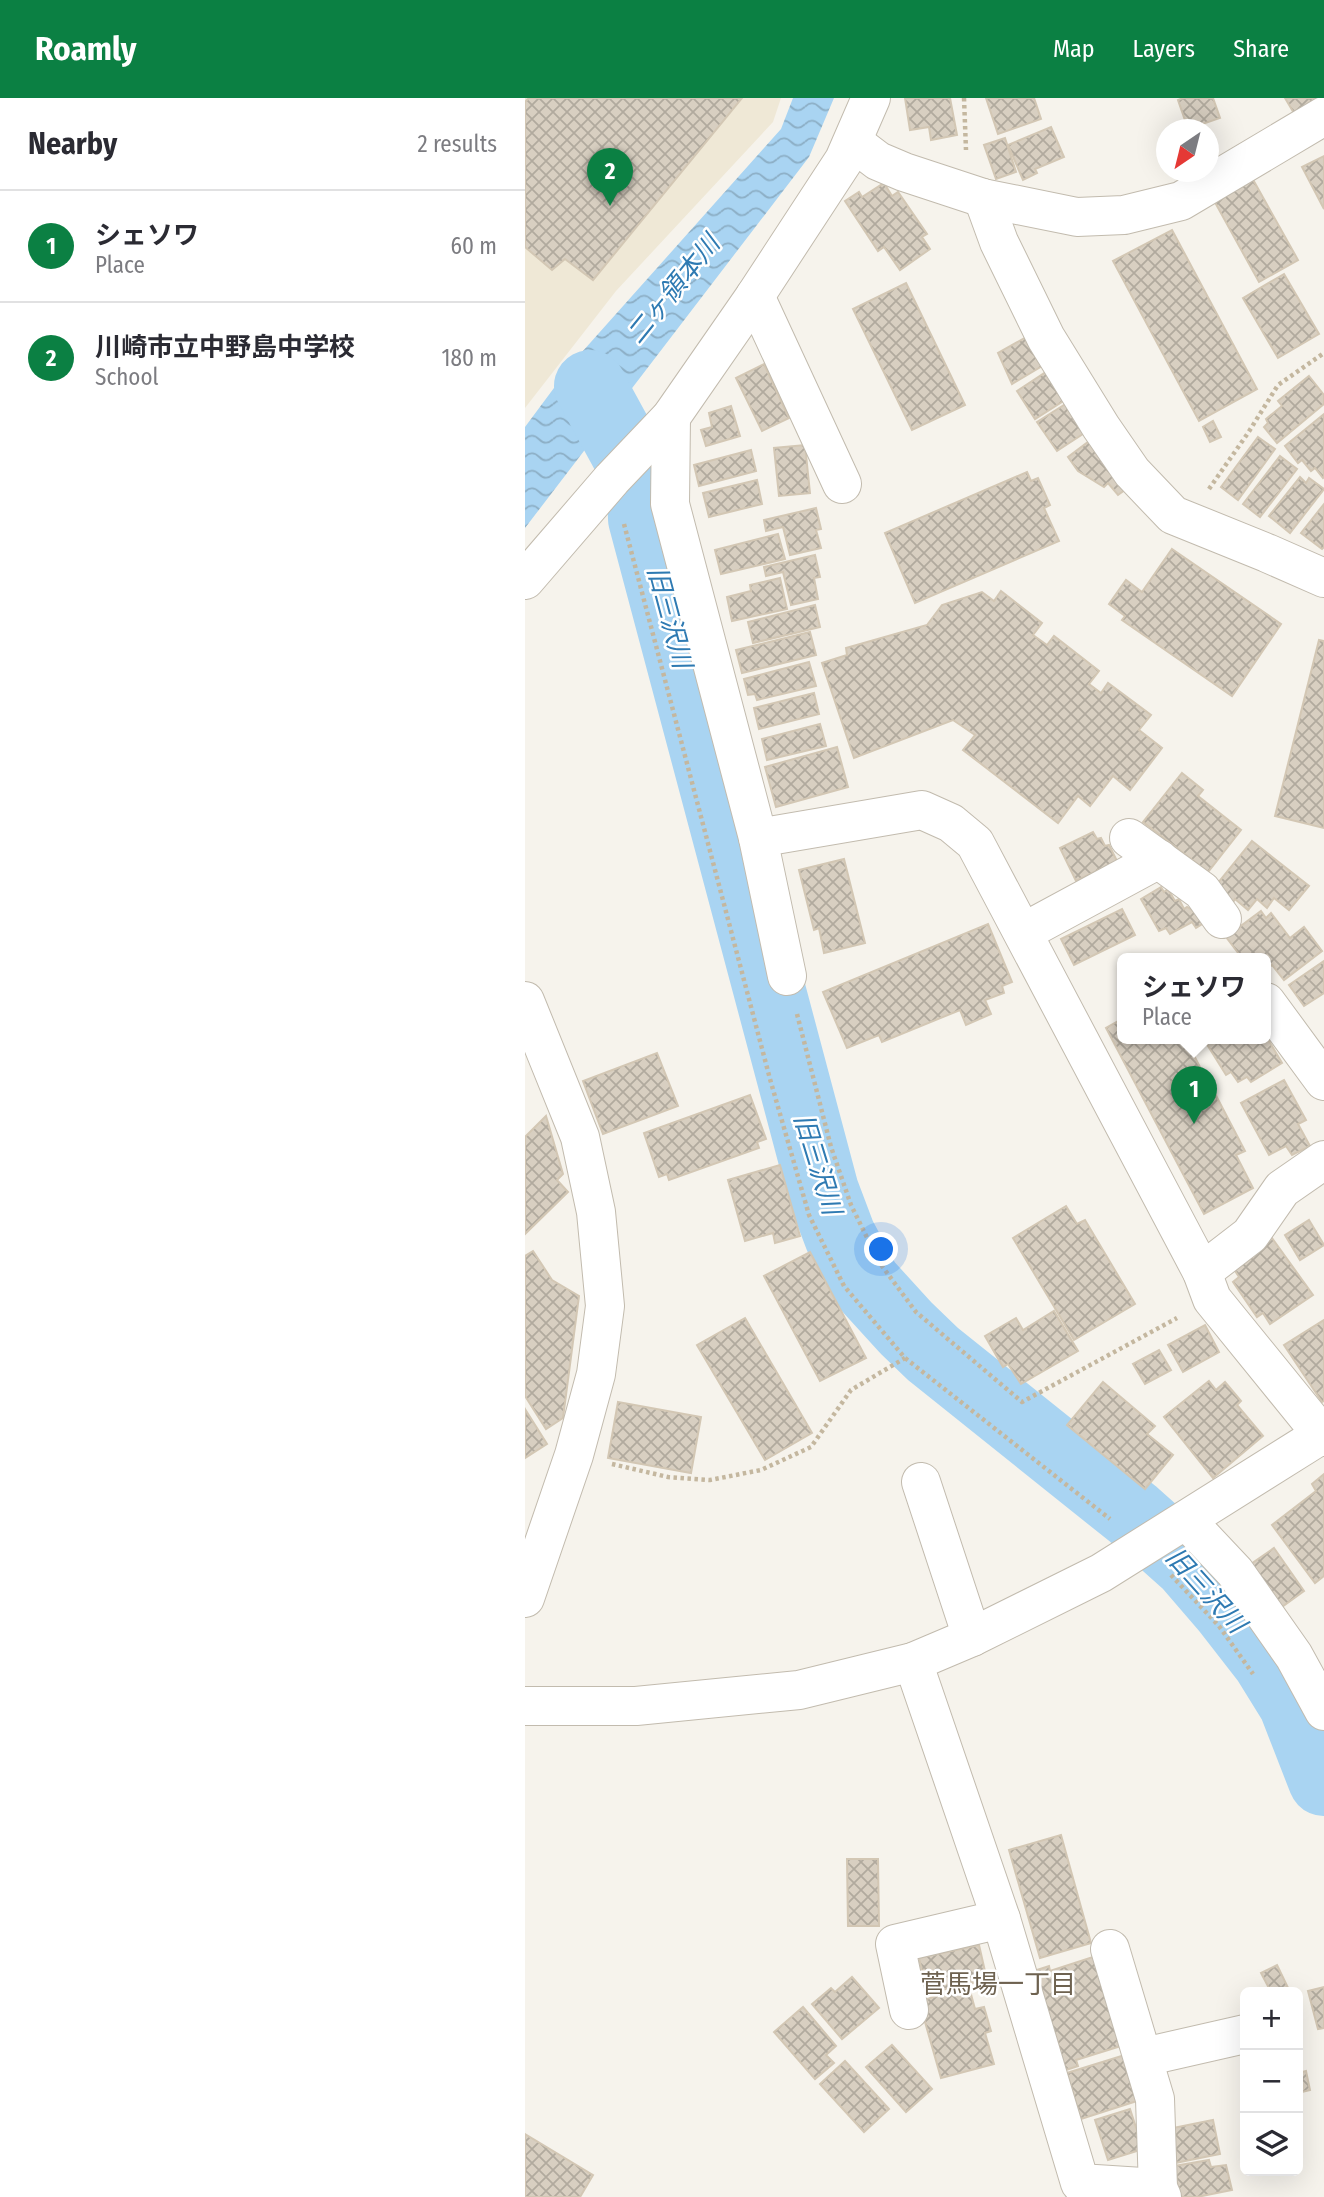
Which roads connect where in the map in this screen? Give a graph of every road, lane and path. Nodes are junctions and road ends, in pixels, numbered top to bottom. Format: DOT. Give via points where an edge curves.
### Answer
graph roads {
  1 [pos="871,98"];
  2 [pos="1324,116"];
  3 [pos="853,142"];
  4 [pos="983,198"];
  5 [pos="755,296"];
  6 [pos="1324,353"];
  7 [pos="663,426"];
  8 [pos="612,479"];
  9 [pos="842,484"];
  10 [pos="1180,518"];
  11 [pos="1324,578"];
  12 [pos="525,580"];
  13 [pos="758,838"];
  14 [pos="1222,919"];
  15 [pos="1024,932"];
  16 [pos="787,976"];
  17 [pos="525,1001"];
  18 [pos="1271,1009"];
  19 [pos="1324,1081"];
  20 [pos="1324,1160"];
  21 [pos="1207,1285"];
  22 [pos="905,1358"];
  23 [pos="1323,1435"];
  24 [pos="574,1455"];
  25 [pos="921,1482"];
  26 [pos="535,1518"];
  27 [pos="1187,1521"];
  28 [pos="1145,1546"];
  29 [pos="525,1598"];
  30 [pos="972,1637"];
  31 [pos="913,1662"];
  32 [pos="1253,1674"];
  33 [pos="525,1706"];
  34 [pos="1324,1711"];
  35 [pos="1001,1919"];
  36 [pos="1110,1949"];
  37 [pos="909,2010"];
  38 [pos="1240,2035"];
  39 [pos="1143,2057"];
  40 [pos="1160,2192"];
  1 -- 3 [label="street"];
  2 -- 4 [label="street" via="1170,204 1124,215 1077,217"];
  3 -- 4 [label="street" via="877,161"];
  3 -- 5 [label="street"];
  4 -- 10 [label="street" via="1046,338 1132,472"];
  5 -- 7 [label="street"];
  5 -- 9 [label="street"];
  6 -- 10 [label="path" via="1278,385 1248,433"];
  7 -- 8 [label="street"];
  7 -- 13 [label="street" via="670,504"];
  8 -- 12 [label="street"];
  8 -- 22 [label="path" via="759,1042 809,1214 844,1286"];
  10 -- 11 [label="street"];
  13 -- 15 [label="street" via="922,810 951,823 975,844"];
  13 -- 16 [label="street"];
  14 -- 15 [label="street" via="1202,891 1144,849"];
  15 -- 21 [label="street"];
  16 -- 21 [label="path" via="831,1147 851,1205 879,1262 916,1312 1022,1402"];
  17 -- 24 [label="street" via="580,1137 596,1212 605,1306 596,1374"];
  18 -- 19 [label="street"];
  20 -- 21 [label="street" via="1282,1189 1251,1235"];
  21 -- 23 [label="street"];
  22 -- 24 [label="path" via="851,1390 811,1447 761,1470 710,1480 668,1477"];
  22 -- 28 [label="path"];
  23 -- 27 [label="street"];
  24 -- 26 [label="street"];
  25 -- 30 [label="street"];
  26 -- 29 [label="street"];
  27 -- 28 [label="street"];
  27 -- 34 [label="street" via="1235,1572 1294,1656"];
  28 -- 30 [label="street"];
  28 -- 32 [label="path" via="1219,1626"];
  30 -- 31 [label="street"];
  31 -- 33 [label="street" via="799,1690 636,1706"];
  31 -- 35 [label="street"];
  35 -- 37 [label="street" via="895,1944"];
  35 -- 40 [label="street" via="1080,2183"];
  36 -- 39 [label="street"];
  38 -- 39 [label="street"];
  39 -- 40 [label="street" via="1155,2099"];
}
